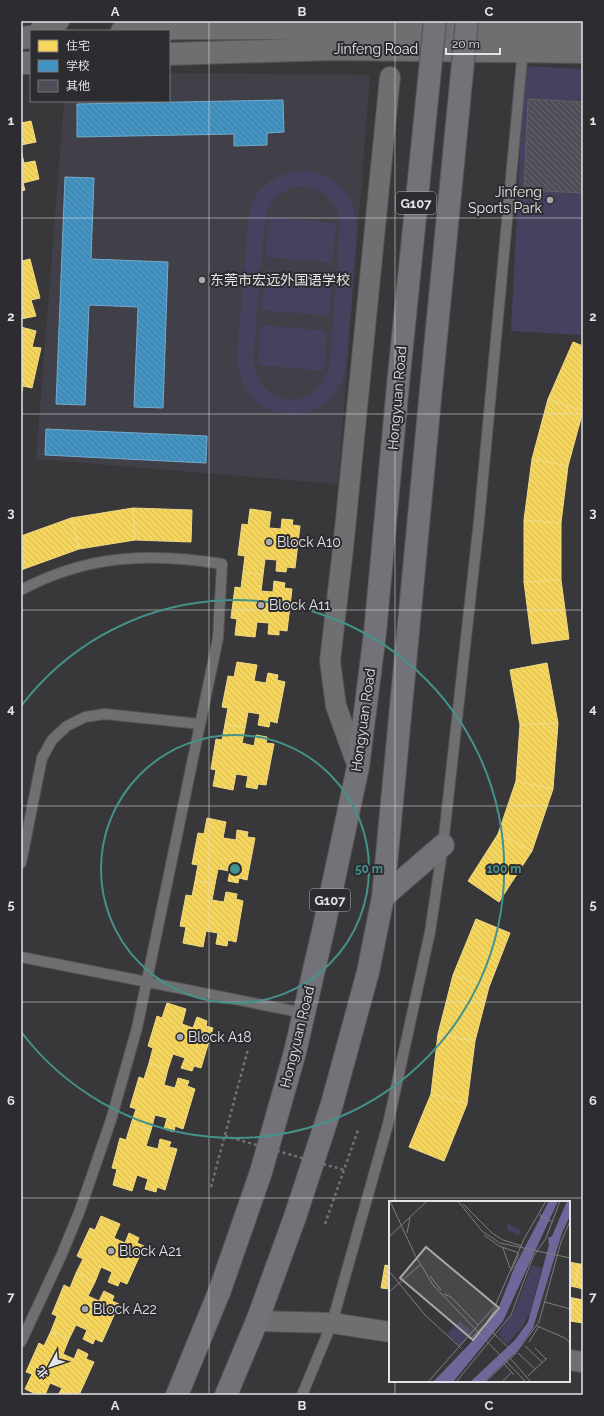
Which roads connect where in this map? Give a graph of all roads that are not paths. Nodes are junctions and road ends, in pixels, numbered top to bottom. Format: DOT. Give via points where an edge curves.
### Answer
graph roads {
  1 [pos="58,21"];
  2 [pos="435,21"];
  3 [pos="467,21"];
  4 [pos="578,21"];
  5 [pos="583,23"];
  6 [pos="41,30"];
  7 [pos="142,30"];
  8 [pos="583,34"];
  9 [pos="524,41"];
  10 [pos="583,52"];
  11 [pos="170,54"];
  12 [pos="390,77"];
  13 [pos="21,590"];
  14 [pos="200,724"];
  15 [pos="358,767"];
  16 [pos="443,845"];
  17 [pos="21,863"];
  18 [pos="383,897"];
  19 [pos="21,957"];
  20 [pos="148,982"];
  21 [pos="304,1012"];
  22 [pos="257,1321"];
  23 [pos="332,1323"];
  24 [pos="389,1332"];
  25 [pos="21,1342"];
  26 [pos="570,1360"];
  27 [pos="583,1362"];
  28 [pos="177,1395"];
  29 [pos="226,1395"];
  30 [pos="302,1395"];
  1 -- 6 [label="street"];
  2 -- 15 [label="highway, Hongyuan Road / G107, bridge" via="375,633"];
  3 -- 18 [label="highway, G107, bridge"];
  4 -- 5 [label="street"];
  7 -- 9 [label="street, Jinfeng Road" via="485,29"];
  8 -- 9 [label="street, Jinfeng Road"];
  9 -- 10 [label="street, Jinfeng Road"];
  9 -- 11 [label="street, Jinfeng Road"];
  9 -- 16 [label="lane" via="479,521"];
  12 -- 15 [label="street" via="330,660 336,706"];
  13 -- 14 [label="lane" via="68,570 106,561 152,557 184,558 222,564 218,638"];
  14 -- 17 [label="lane" via="105,714 85,717 67,726 52,740 42,758"];
  14 -- 20 [label="lane"];
  15 -- 21 [label="highway, Hongyuan Road / G107"];
  16 -- 18 [label="highway"];
  16 -- 23 [label="lane" via="430,932 388,1124"];
  18 -- 22 [label="highway, G107" via="368,972 332,1104 296,1217"];
  19 -- 20 [label="lane"];
  20 -- 21 [label="lane"];
  20 -- 25 [label="lane" via="125,1074 96,1165 62,1254"];
  21 -- 28 [label="highway, Hongyuan Road / G107" via="262,1172 220,1290"];
  22 -- 23 [label="street"];
  22 -- 29 [label="highway, G107"];
  23 -- 24 [label="street"];
  23 -- 30 [label="lane"];
  26 -- 27 [label="street"];
}
